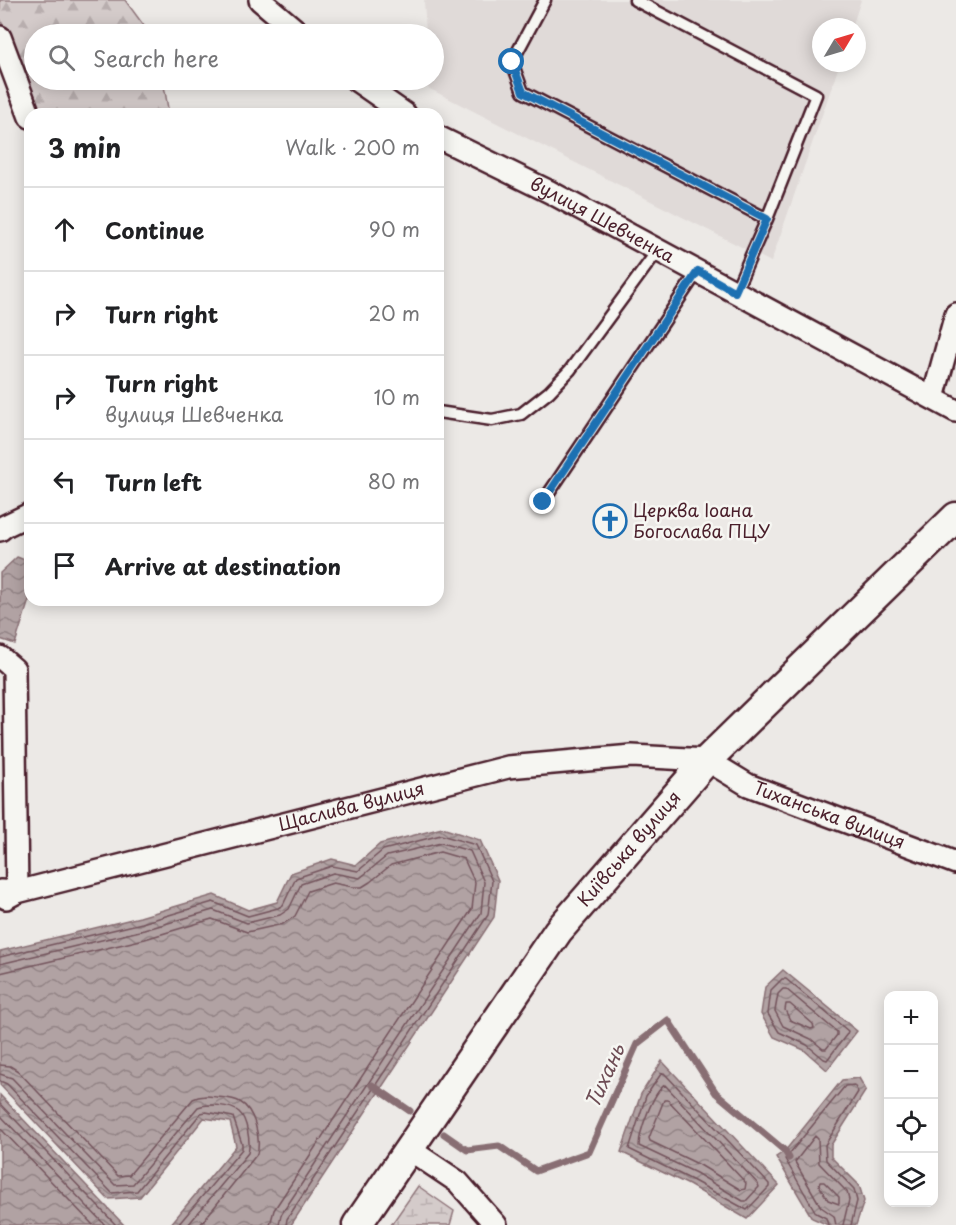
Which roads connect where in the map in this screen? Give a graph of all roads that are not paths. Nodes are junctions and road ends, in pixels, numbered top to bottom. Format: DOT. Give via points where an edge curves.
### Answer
graph roads {
  1 [pos="260,0"];
  2 [pos="545,0"];
  3 [pos="635,0"];
  4 [pos="288,24"];
  5 [pos="0,37"];
  6 [pos="370,90"];
  7 [pos="27,108"];
  8 [pos="396,108"];
  9 [pos="444,140"];
  10 [pos="767,219"];
  11 [pos="658,250"];
  12 [pos="698,271"];
  13 [pos="735,292"];
  14 [pos="956,314"];
  15 [pos="933,398"];
  16 [pos="956,411"];
  17 [pos="444,413"];
  18 [pos="543,502"];
  19 [pos="24,517"];
  20 [pos="956,517"];
  21 [pos="0,530"];
  22 [pos="0,657"];
  23 [pos="707,760"];
  24 [pos="956,863"];
  25 [pos="6,895"];
  26 [pos="409,1149"];
  27 [pos="357,1225"];
  28 [pos="496,1225"];
  1 -- 4 [label="street"];
  2 -- 10 [label="lane" via="512,62 523,92"];
  3 -- 10 [label="lane" via="816,95"];
  5 -- 7 [label="street"];
  6 -- 8 [label="street"];
  9 -- 11 [label="street, вулиця Шевченка"];
  10 -- 13 [label="lane"];
  11 -- 12 [label="street, вулиця Шевченка"];
  11 -- 17 [label="lane" via="570,370 521,414 492,420"];
  12 -- 13 [label="street, вулиця Шевченка"];
  12 -- 18 [label="lane"];
  13 -- 15 [label="street, вулиця Шевченка"];
  14 -- 15 [label="street"];
  15 -- 16 [label="street, вулиця Шевченка"];
  19 -- 21 [label="street"];
  20 -- 23 [label="main road, Київська вулиця"];
  22 -- 25 [label="street" via="14,669"];
  23 -- 24 [label="street, Тиханська вулиця" via="748,784"];
  23 -- 25 [label="street, Щаслива вулиця" via="632,756 508,767"];
  23 -- 26 [label="main road, Київська вулиця" via="558,931"];
  26 -- 27 [label="main road, Київська вулиця"];
  26 -- 28 [label="street" via="458,1182"];
}
